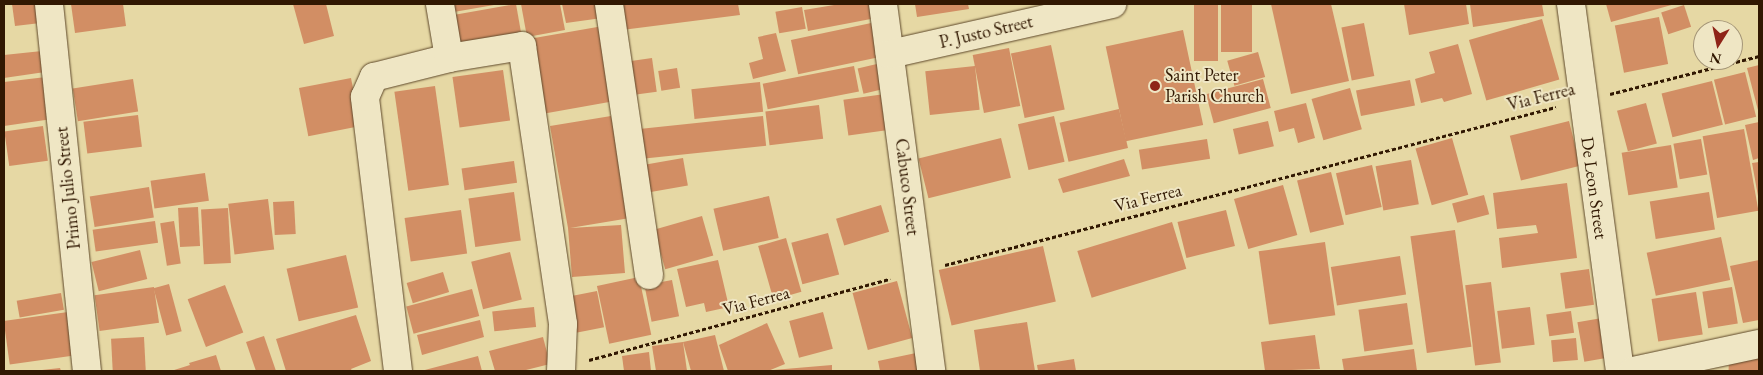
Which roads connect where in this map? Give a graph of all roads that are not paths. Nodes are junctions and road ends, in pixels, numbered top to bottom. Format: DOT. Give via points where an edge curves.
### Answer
graph roads {
  1 [pos="49,4"];
  2 [pos="440,4"];
  3 [pos="609,4"];
  4 [pos="883,4"];
  5 [pos="1112,4"];
  6 [pos="1571,4"];
  7 [pos="890,54"];
  8 [pos="449,58"];
  9 [pos="649,275"];
  10 [pos="1759,344"];
  11 [pos="561,369"];
  12 [pos="87,371"];
  13 [pos="398,371"];
  14 [pos="931,371"];
  15 [pos="1620,371"];
  16 [pos="1633,371"];
  1 -- 12 [label="street, Primo Julio Street"];
  2 -- 8 [label="street"];
  3 -- 9 [label="street"];
  4 -- 7 [label="street, Cabuco Street"];
  5 -- 7 [label="street, P. Justo Street"];
  6 -- 15 [label="street, De Leon Street"];
  7 -- 14 [label="street, Cabuco Street"];
  8 -- 11 [label="street" via="522,46 563,324"];
  8 -- 13 [label="street" via="374,77 365,97"];
  10 -- 16 [label="street"];
}
